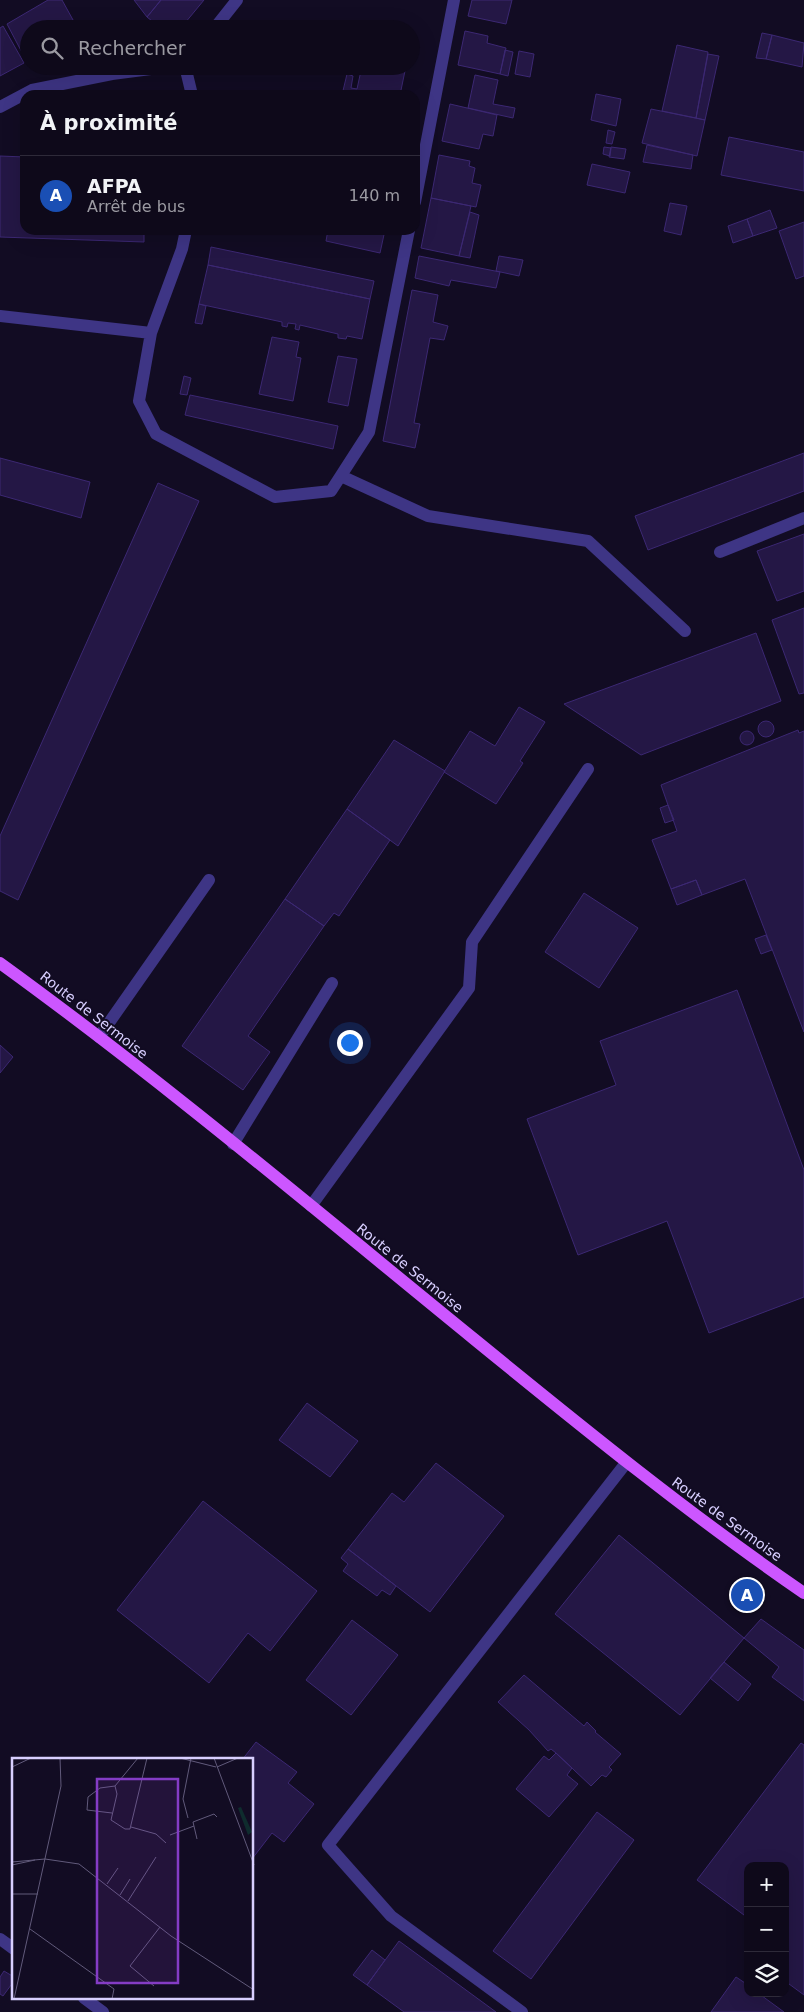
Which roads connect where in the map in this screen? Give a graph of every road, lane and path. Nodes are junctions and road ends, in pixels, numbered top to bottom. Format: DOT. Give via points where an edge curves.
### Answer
graph roads {
  1 [pos="237,0"];
  2 [pos="454,0"];
  3 [pos="221,20"];
  4 [pos="107,75"];
  5 [pos="187,75"];
  6 [pos="32,90"];
  7 [pos="191,90"];
  8 [pos="20,96"];
  9 [pos="0,107"];
  10 [pos="420,176"];
  11 [pos="185,235"];
  12 [pos="408,235"];
  13 [pos="0,316"];
  14 [pos="150,333"];
  15 [pos="341,476"];
  16 [pos="804,518"];
  17 [pos="720,552"];
  18 [pos="685,631"];
  19 [pos="588,769"];
  20 [pos="209,880"];
  21 [pos="0,963"];
  22 [pos="332,983"];
  23 [pos="99,1037"];
  24 [pos="233,1144"];
  25 [pos="311,1206"];
  26 [pos="626,1463"];
  27 [pos="804,1592"];
  28 [pos="0,1939"];
  29 [pos="12,1948"];
  30 [pos="87,2000"];
  31 [pos="103,2012"];
  32 [pos="522,2012"];
  1 -- 3 [label="street"];
  2 -- 10 [label="street"];
  4 -- 6 [label="street"];
  5 -- 7 [label="street"];
  8 -- 9 [label="street"];
  11 -- 14 [label="street"];
  12 -- 15 [label="street" via="369,432"];
  13 -- 14 [label="street"];
  14 -- 15 [label="street" via="139,400 156,434 275,497 331,491"];
  15 -- 18 [label="street" via="428,516 588,541"];
  16 -- 17 [label="street"];
  19 -- 25 [label="street" via="472,942 469,988"];
  20 -- 23 [label="street"];
  21 -- 23 [label="main road, Route de Sermoise"];
  22 -- 24 [label="street"];
  23 -- 24 [label="main road, Route de Sermoise"];
  24 -- 25 [label="main road, Route de Sermoise"];
  25 -- 26 [label="main road, Route de Sermoise"];
  26 -- 27 [label="main road, Route de Sermoise" via="732,1544"];
  26 -- 32 [label="street" via="328,1845 391,1916"];
  28 -- 29 [label="street"];
  30 -- 31 [label="street"];
}
